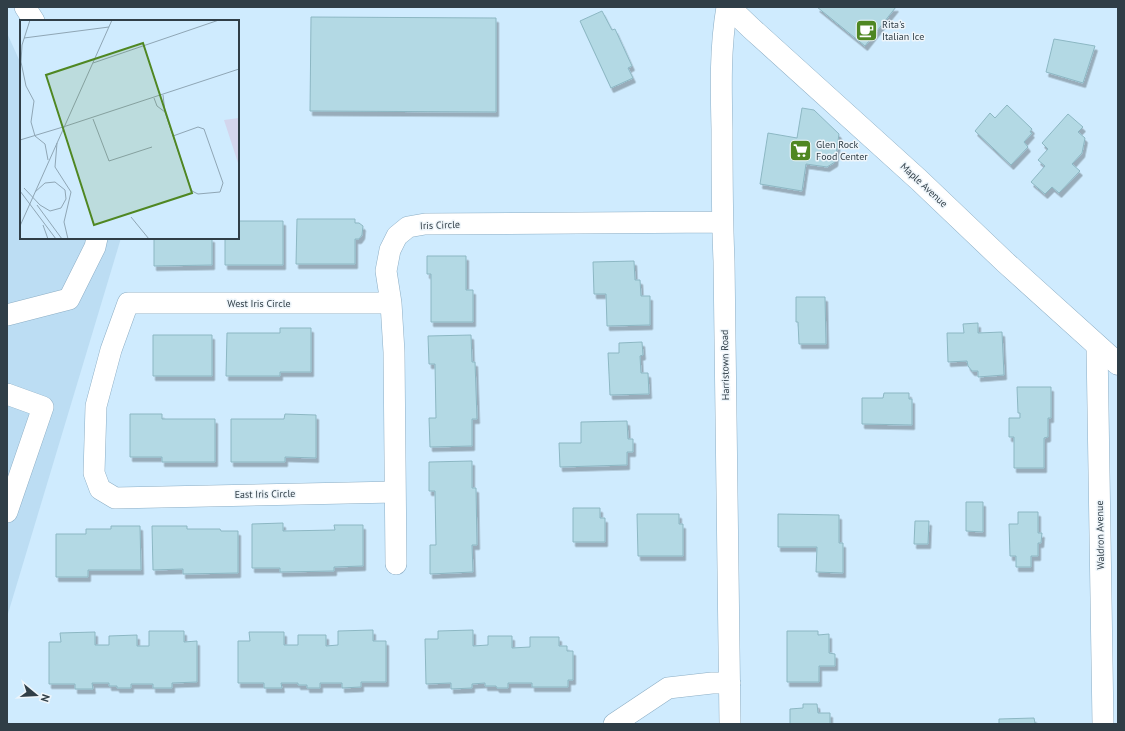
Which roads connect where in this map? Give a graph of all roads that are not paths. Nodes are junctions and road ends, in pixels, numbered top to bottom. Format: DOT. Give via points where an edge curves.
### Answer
graph roads {
  1 [pos="25,7"];
  2 [pos="728,7"];
  3 [pos="33,20"];
  4 [pos="722,222"];
  5 [pos="97,239"];
  6 [pos="128,303"];
  7 [pos="391,303"];
  8 [pos="7,315"];
  9 [pos="1097,345"];
  10 [pos="1118,364"];
  11 [pos="7,394"];
  12 [pos="16,459"];
  13 [pos="395,492"];
  14 [pos="7,512"];
  15 [pos="396,564"];
  16 [pos="730,683"];
  17 [pos="614,724"];
  18 [pos="730,724"];
  19 [pos="1103,724"];
  1 -- 3 [label="street"];
  2 -- 4 [label="street, Harristown Road" via="723,29 722,62"];
  2 -- 9 [label="main road, Maple Avenue"];
  4 -- 7 [label="street, Iris Circle" via="425,224 408,227 397,236 390,250 386,271"];
  4 -- 16 [label="street, Harristown Road"];
  5 -- 8 [label="street" via="69,298"];
  6 -- 7 [label="street, West Iris Circle"];
  6 -- 13 [label="street, East Iris Circle" via="111,350 96,406 94,473 100,489 115,498"];
  7 -- 13 [label="street, Iris Circle"];
  9 -- 10 [label="main road, Maple Avenue"];
  9 -- 19 [label="street, Waldron Avenue"];
  11 -- 12 [label="street" via="43,407"];
  12 -- 14 [label="street"];
  13 -- 15 [label="street, Iris Circle"];
  16 -- 17 [label="street" via="668,688"];
  16 -- 18 [label="street, Harristown Road"];
}
